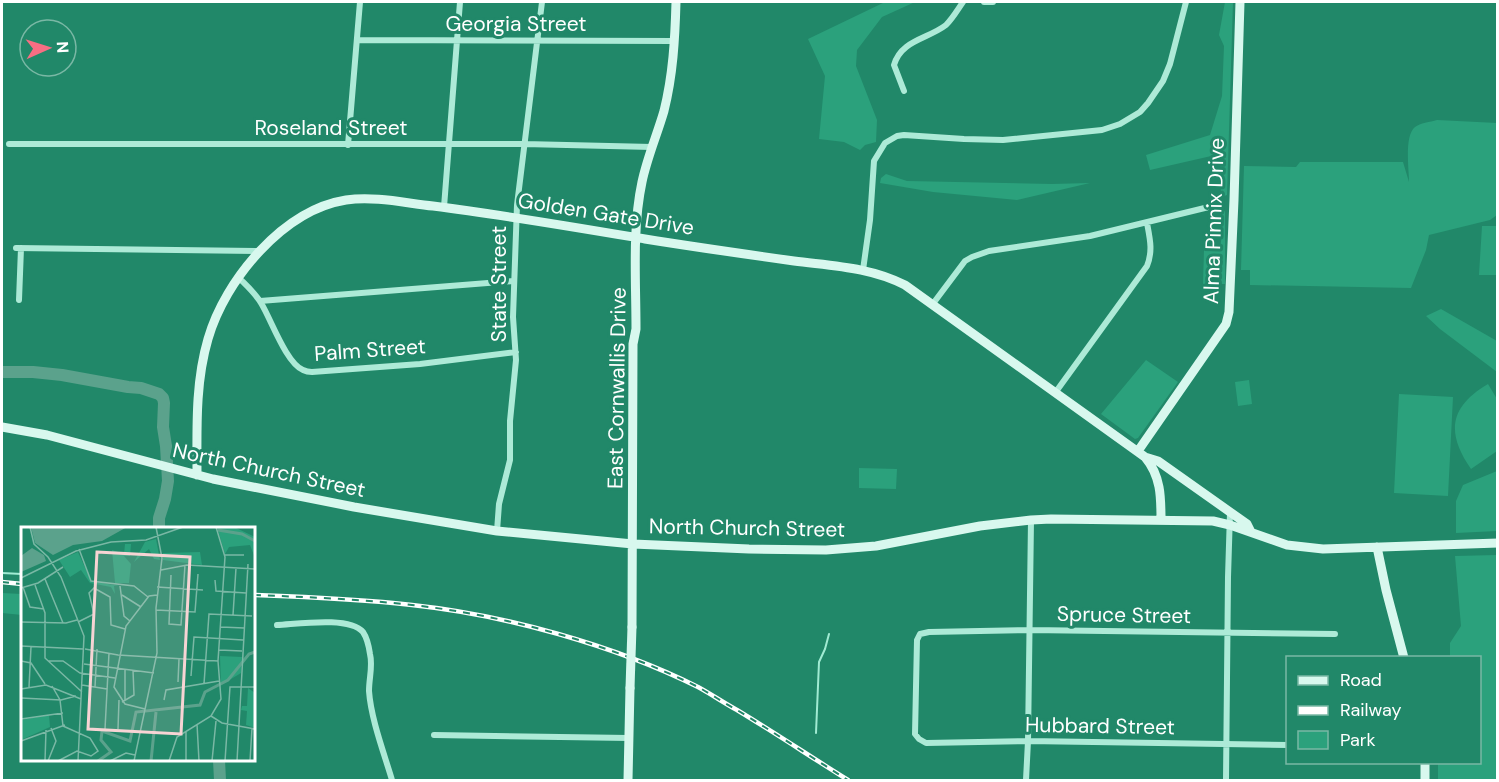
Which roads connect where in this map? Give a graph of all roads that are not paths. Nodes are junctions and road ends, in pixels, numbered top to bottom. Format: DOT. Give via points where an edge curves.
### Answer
graph roads {
  1 [pos="360,2"];
  2 [pos="460,2"];
  3 [pos="542,2"];
  4 [pos="676,2"];
  5 [pos="963,2"];
  6 [pos="984,2"];
  7 [pos="993,2"];
  8 [pos="1186,2"];
  9 [pos="1240,2"];
  10 [pos="457,39"];
  11 [pos="358,40"];
  12 [pos="537,40"];
  13 [pos="675,41"];
  14 [pos="904,91"];
  15 [pos="9,144"];
  16 [pos="450,144"];
  17 [pos="524,144"];
  18 [pos="348,145"];
  19 [pos="652,147"];
  20 [pos="1217,205"];
  21 [pos="444,207"];
  22 [pos="516,218"];
  23 [pos="1147,223"];
  24 [pos="637,237"];
  25 [pos="258,251"];
  26 [pos="863,270"];
  27 [pos="239,278"];
  28 [pos="513,281"];
  29 [pos="19,300"];
  30 [pos="260,301"];
  31 [pos="932,305"];
  32 [pos="516,352"];
  33 [pos="1055,393"];
  34 [pos="2,427"];
  35 [pos="1141,454"];
  36 [pos="197,475"];
  37 [pos="1230,513"];
  38 [pos="1031,520"];
  39 [pos="1161,520"];
  40 [pos="1230,525"];
  41 [pos="497,531"];
  42 [pos="1251,532"];
  43 [pos="1497,543"];
  44 [pos="633,544"];
  45 [pos="1377,547"];
  46 [pos="277,625"];
  47 [pos="1030,630"];
  48 [pos="1227,633"];
  49 [pos="1335,634"];
  50 [pos="1404,656"];
  51 [pos="915,734"];
  52 [pos="434,735"];
  53 [pos="629,738"];
  54 [pos="1028,741"];
  55 [pos="1227,744"];
  56 [pos="1286,745"];
  57 [pos="1425,764"];
  58 [pos="392,780"];
  59 [pos="628,780"];
  60 [pos="1026,780"];
  61 [pos="1226,780"];
  62 [pos="1425,780"];
  1 -- 11 [label="street"];
  2 -- 10 [label="street"];
  3 -- 12 [label="street, State Street"];
  4 -- 13 [label="main road, East Cornwallis Drive"];
  5 -- 14 [label="street" via="945,26 899,53 894,65"];
  6 -- 7 [label="street"];
  8 -- 26 [label="street" via="1163,81 1148,104 1120,124 1102,130 1003,140 904,135 885,143 874,161"];
  9 -- 35 [label="main road, Alma Pinnix Drive" via="1229,312 1226,324"];
  10 -- 11 [label="street, Georgia Street"];
  10 -- 12 [label="street, Georgia Street"];
  10 -- 16 [label="street"];
  11 -- 18 [label="street"];
  12 -- 13 [label="street, Georgia Street"];
  12 -- 17 [label="street, State Street"];
  13 -- 19 [label="main road, East Cornwallis Drive" via="668,95"];
  15 -- 18 [label="street, Roseland Street"];
  16 -- 17 [label="street, Roseland Street"];
  16 -- 18 [label="street, Roseland Street"];
  16 -- 21 [label="street"];
  17 -- 19 [label="street, Roseland Street"];
  17 -- 22 [label="street, State Street"];
  19 -- 24 [label="main road, East Cornwallis Drive" via="642,181"];
  20 -- 23 [label="street"];
  21 -- 22 [label="main road, Golden Gate Drive"];
  21 -- 25 [label="main road, Golden Gate Drive" via="347,200 303,215"];
  22 -- 24 [label="main road, Golden Gate Drive"];
  22 -- 28 [label="street, State Street"];
  23 -- 31 [label="street" via="972,257"];
  23 -- 33 [label="street" via="1151,245 1147,266"];
  24 -- 26 [label="main road, Golden Gate Drive"];
  24 -- 44 [label="main road, East Cornwallis Drive"];
  25 -- 27 [label="main road, Golden Gate Drive"];
  25 -- 29 [label="street" via="18,248"];
  26 -- 31 [label="main road, Golden Gate Drive" via="905,285"];
  27 -- 30 [label="street, Palm Street"];
  27 -- 36 [label="main road, Golden Gate Drive" via="216,317 204,355 199,389"];
  28 -- 30 [label="street"];
  28 -- 32 [label="street, State Street"];
  30 -- 32 [label="street, Palm Street" via="288,357 304,371 420,364"];
  31 -- 33 [label="main road, Golden Gate Drive"];
  32 -- 41 [label="street, State Street" via="510,465 499,504"];
  33 -- 35 [label="main road, Golden Gate Drive"];
  34 -- 36 [label="main road, North Church Street"];
  35 -- 37 [label="main road, Golden Gate Drive" via="1158,461"];
  35 -- 39 [label="main road, Golden Gate Drive" via="1161,489"];
  36 -- 41 [label="main road, North Church Street"];
  37 -- 40 [label="street"];
  37 -- 42 [label="main road, Golden Gate Drive"];
  38 -- 39 [label="main road, North Church Street"];
  38 -- 44 [label="main road, North Church Street" via="876,546 826,550"];
  38 -- 47 [label="street"];
  39 -- 40 [label="main road, North Church Street"];
  40 -- 42 [label="main road, North Church Street"];
  40 -- 48 [label="street"];
  41 -- 44 [label="main road, North Church Street"];
  42 -- 45 [label="main road, North Church Street" via="1292,546"];
  43 -- 45 [label="main road, North Church Street"];
  44 -- 53 [label="main road, East Cornwallis Drive, bridge"];
  45 -- 50 [label="main road"];
  46 -- 58 [label="street" via="335,622 362,631 372,665 369,693"];
  47 -- 48 [label="street, Spruce Street"];
  47 -- 51 [label="street, Spruce Street" via="920,634"];
  47 -- 54 [label="street"];
  48 -- 49 [label="street, Spruce Street"];
  48 -- 55 [label="street"];
  51 -- 54 [label="street, Hubbard Street" via="926,743"];
  52 -- 53 [label="street"];
  53 -- 59 [label="main road, East Cornwallis Drive"];
  54 -- 55 [label="street, Hubbard Street"];
  54 -- 60 [label="street"];
  55 -- 56 [label="street, Hubbard Street"];
  55 -- 61 [label="street"];
  57 -- 62 [label="main road"];
}
